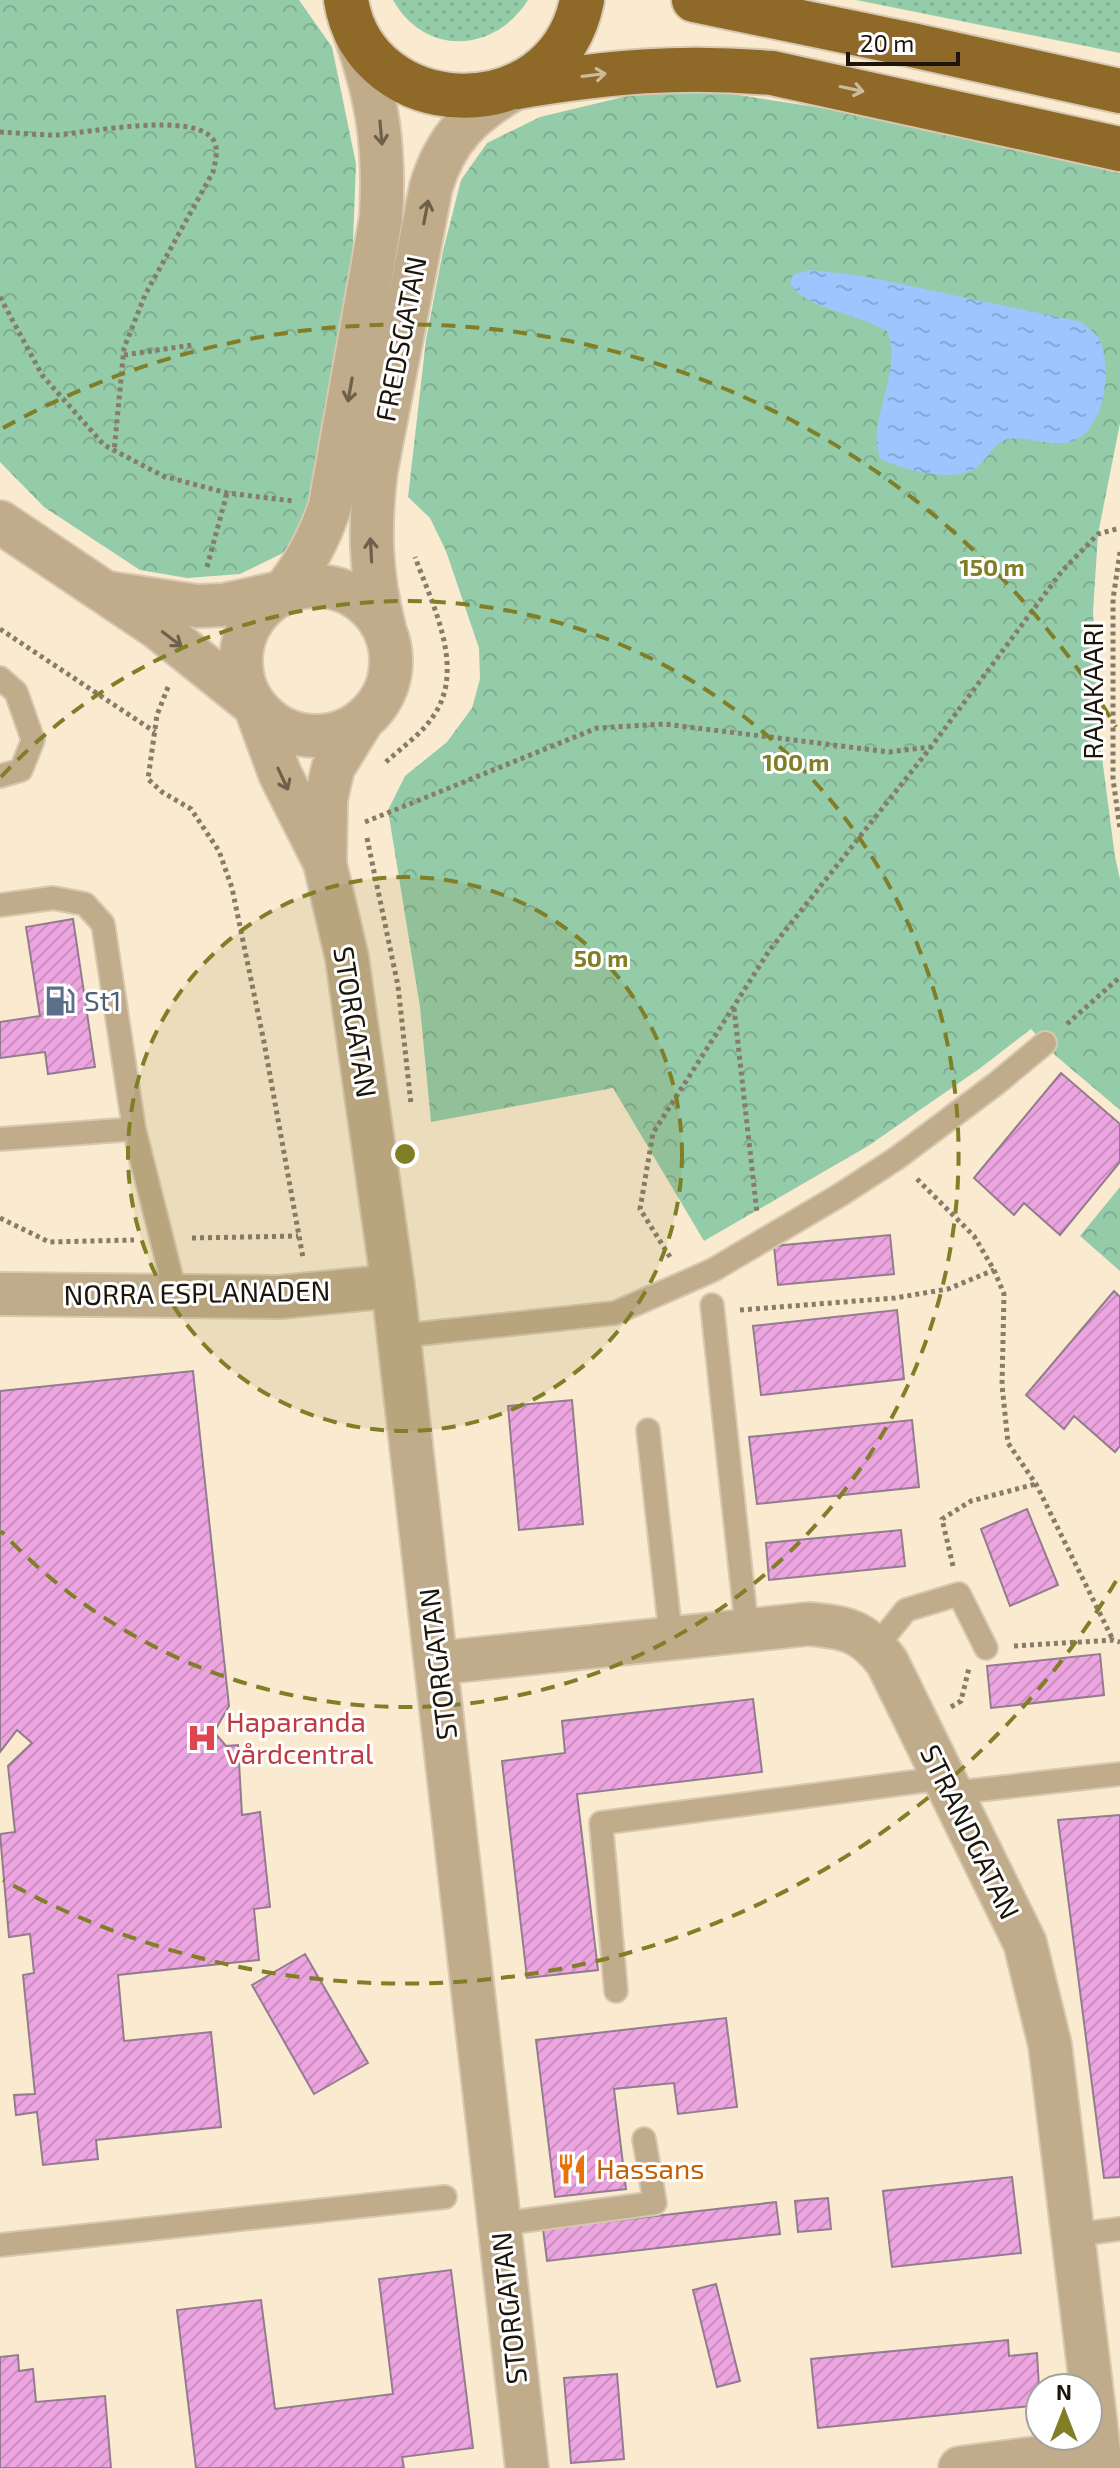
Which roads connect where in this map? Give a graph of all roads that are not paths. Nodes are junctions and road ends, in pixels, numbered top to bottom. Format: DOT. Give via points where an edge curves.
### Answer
graph roads {
  1 [pos="582,0"];
  2 [pos="694,0"];
  3 [pos="345,10"];
  4 [pos="517,87"];
  5 [pos="1120,91"];
  6 [pos="1120,149"];
  7 [pos="0,522"];
  8 [pos="283,592"];
  9 [pos="109,593"];
  10 [pos="384,627"];
  11 [pos="0,678"];
  12 [pos="255,706"];
  13 [pos="362,721"];
  14 [pos="0,776"];
  15 [pos="325,864"];
  16 [pos="0,905"];
  17 [pos="1045,1043"];
  18 [pos="134,1129"];
  19 [pos="0,1139"];
  20 [pos="393,1286"];
  21 [pos="0,1294"];
  22 [pos="176,1296"];
  23 [pos="712,1308"];
  24 [pos="399,1336"];
  25 [pos="648,1430"];
  26 [pos="747,1630"];
  27 [pos="671,1638"];
  28 [pos="876,1647"];
  29 [pos="986,1648"];
  30 [pos="438,1663"];
  31 [pos="1120,1774"];
  32 [pos="948,1786"];
  33 [pos="616,1991"];
  34 [pos="644,2139"];
  35 [pos="445,2197"];
  36 [pos="500,2224"];
  37 [pos="1120,2229"];
  38 [pos="1073,2235"];
  39 [pos="0,2245"];
  40 [pos="1100,2459"];
  41 [pos="527,2468"];
  42 [pos="960,2468"];
  1 -- 4 [label="highway" via="567,41 554,59"];
  2 -- 5 [label="highway"];
  3 -- 4 [label="highway" via="368,50 389,70 427,90 470,96"];
  3 -- 8 [label="street, FREDSGATAN, one-way" via="370,76 380,123 381,218 330,506 312,552"];
  4 -- 6 [label="highway, one-way" via="666,68 772,73"];
  10 -- 4 [label="street, FREDSGATAN, one-way" via="371,563 371,514 431,187 443,155 462,127"];
  7 -- 9 [label="street"];
  8 -- 9 [label="street" via="197,606"];
  8 -- 10 [label="street" via="311,585 341,589 366,604"];
  8 -- 12 [label="street, STORGATAN" via="259,610 241,650 243,680"];
  9 -- 12 [label="street, one-way"];
  10 -- 13 [label="street, STORGATAN" via="392,656 388,686"];
  11 -- 14 [label="lane" via="16,692 33,740 21,770"];
  12 -- 13 [label="street" via="277,726 305,736 335,734"];
  12 -- 15 [label="street, STORGATAN, one-way" via="280,774"];
  13 -- 15 [label="street, STORGATAN" via="333,768 326,799"];
  15 -- 20 [label="street, STORGATAN" via="347,958"];
  16 -- 18 [label="lane" via="53,898 75,902 85,904 103,924"];
  17 -- 24 [label="lane" via="897,1158 713,1270 615,1313"];
  18 -- 19 [label="lane"];
  18 -- 22 [label="lane"];
  20 -- 22 [label="street, NORRA ESPLANADEN" via="280,1297"];
  20 -- 24 [label="street, STORGATAN"];
  21 -- 22 [label="street, NORRA ESPLANADEN"];
  23 -- 26 [label="lane"];
  24 -- 30 [label="street, STORGATAN"];
  25 -- 27 [label="lane"];
  26 -- 27 [label="street, STRANDGATAN"];
  26 -- 28 [label="street, STRANDGATAN" via="808,1624 845,1627"];
  27 -- 30 [label="street, STRANDGATAN"];
  28 -- 29 [label="lane" via="906,1610 959,1594"];
  28 -- 32 [label="street, STRANDGATAN"];
  30 -- 36 [label="street, STORGATAN"];
  31 -- 32 [label="lane"];
  32 -- 33 [label="lane" via="601,1823"];
  32 -- 38 [label="street, STRANDGATAN" via="1025,1943 1050,2045"];
  34 -- 36 [label="lane" via="655,2203"];
  35 -- 39 [label="lane"];
  36 -- 41 [label="street, STORGATAN"];
  37 -- 38 [label="lane"];
  38 -- 40 [label="street, STRANDGATAN"];
  40 -- 42 [label="street"];
}
